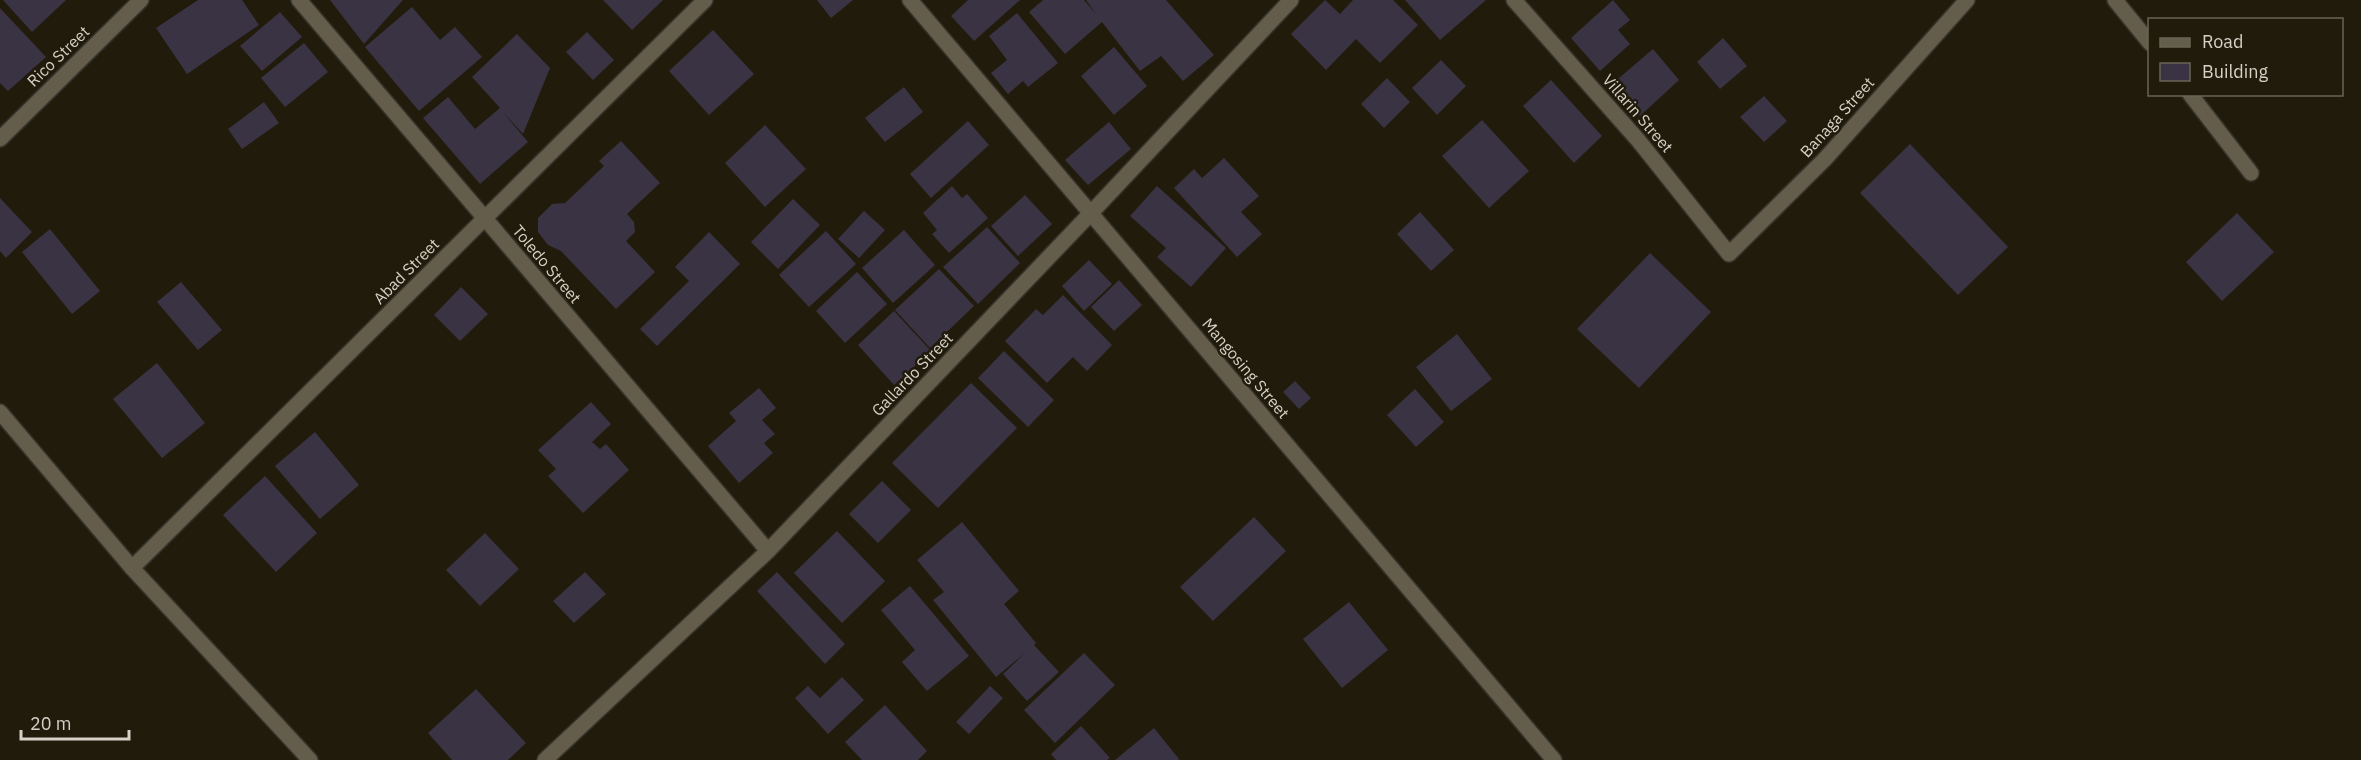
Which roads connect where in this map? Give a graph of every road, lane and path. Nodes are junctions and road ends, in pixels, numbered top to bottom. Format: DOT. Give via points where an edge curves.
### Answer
graph roads {
  1 [pos="141,0"];
  2 [pos="299,0"];
  3 [pos="705,0"];
  4 [pos="910,0"];
  5 [pos="1291,0"];
  6 [pos="1514,0"];
  7 [pos="1967,0"];
  8 [pos="2115,0"];
  9 [pos="2148,41"];
  10 [pos="2192,96"];
  11 [pos="0,139"];
  12 [pos="2251,173"];
  13 [pos="1091,213"];
  14 [pos="485,218"];
  15 [pos="1729,254"];
  16 [pos="0,412"];
  17 [pos="768,550"];
  18 [pos="132,568"];
  19 [pos="310,760"];
  20 [pos="545,760"];
  21 [pos="1554,760"];
  1 -- 11 [label="street, Rico Street"];
  2 -- 14 [label="street, Toledo Street"];
  3 -- 14 [label="street, Abad Street"];
  4 -- 13 [label="street, Mangosing Street"];
  5 -- 13 [label="street, Gallardo Street"];
  6 -- 15 [label="street, Villarin Street" via="1638,140"];
  7 -- 15 [label="street, Banaga Street" via="1825,159"];
  8 -- 9 [label="street"];
  10 -- 12 [label="street"];
  13 -- 17 [label="street, Gallardo Street"];
  13 -- 21 [label="street, Mangosing Street"];
  14 -- 17 [label="street, Toledo Street"];
  14 -- 18 [label="street, Abad Street"];
  16 -- 18 [label="street"];
  17 -- 20 [label="street, Gallardo Street"];
  18 -- 19 [label="street"];
}
